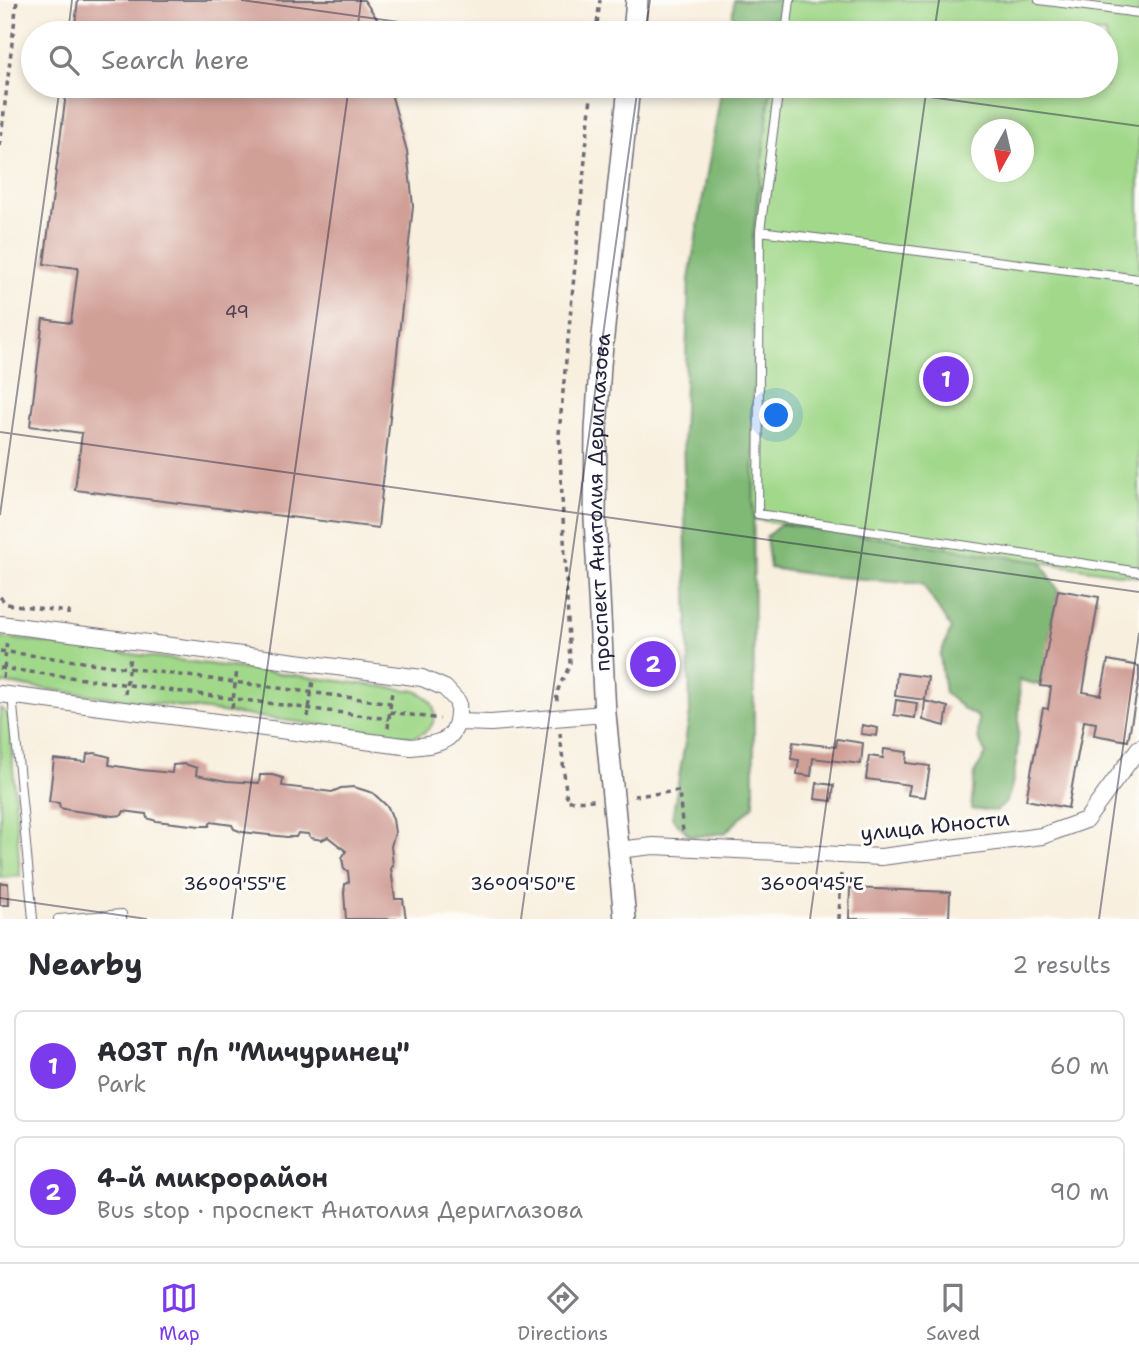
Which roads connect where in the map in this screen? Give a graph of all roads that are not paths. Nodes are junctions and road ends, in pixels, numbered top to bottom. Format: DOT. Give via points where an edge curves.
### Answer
graph roads {
  1 [pos="637,0"];
  2 [pos="790,0"];
  3 [pos="1039,0"];
  4 [pos="1139,13"];
  5 [pos="635,21"];
  6 [pos="787,21"];
  7 [pos="628,98"];
  8 [pos="777,98"];
  9 [pos="760,231"];
  10 [pos="1139,279"];
  11 [pos="1139,572"];
  12 [pos="5,625"];
  13 [pos="5,694"];
  14 [pos="605,714"];
  15 [pos="459,722"];
  16 [pos="1139,748"];
  17 [pos="617,850"];
  18 [pos="33,919"];
  19 [pos="58,919"];
  20 [pos="122,919"];
  21 [pos="625,919"];
  1 -- 5 [label="main road"];
  2 -- 6 [label="lane"];
  3 -- 4 [label="lane"];
  7 -- 14 [label="main road, проспект Анатолия Дериглазова" via="596,431 595,518"];
  8 -- 9 [label="lane"];
  9 -- 10 [label="lane"];
  9 -- 11 [label="lane" via="758,514"];
  12 -- 15 [label="street" via="422,678 445,688 458,702"];
  13 -- 15 [label="street" via="411,747 434,745 450,737"];
  13 -- 18 [label="lane"];
  14 -- 15 [label="street"];
  14 -- 17 [label="main road, проспект Анатолия Дериглазова"];
  16 -- 17 [label="street, улица Юности" via="1086,820 1042,836 881,857 654,846"];
  17 -- 21 [label="main road, проспект Анатолия Дериглазова"];
  19 -- 20 [label="lane" via="122,914"];
}
